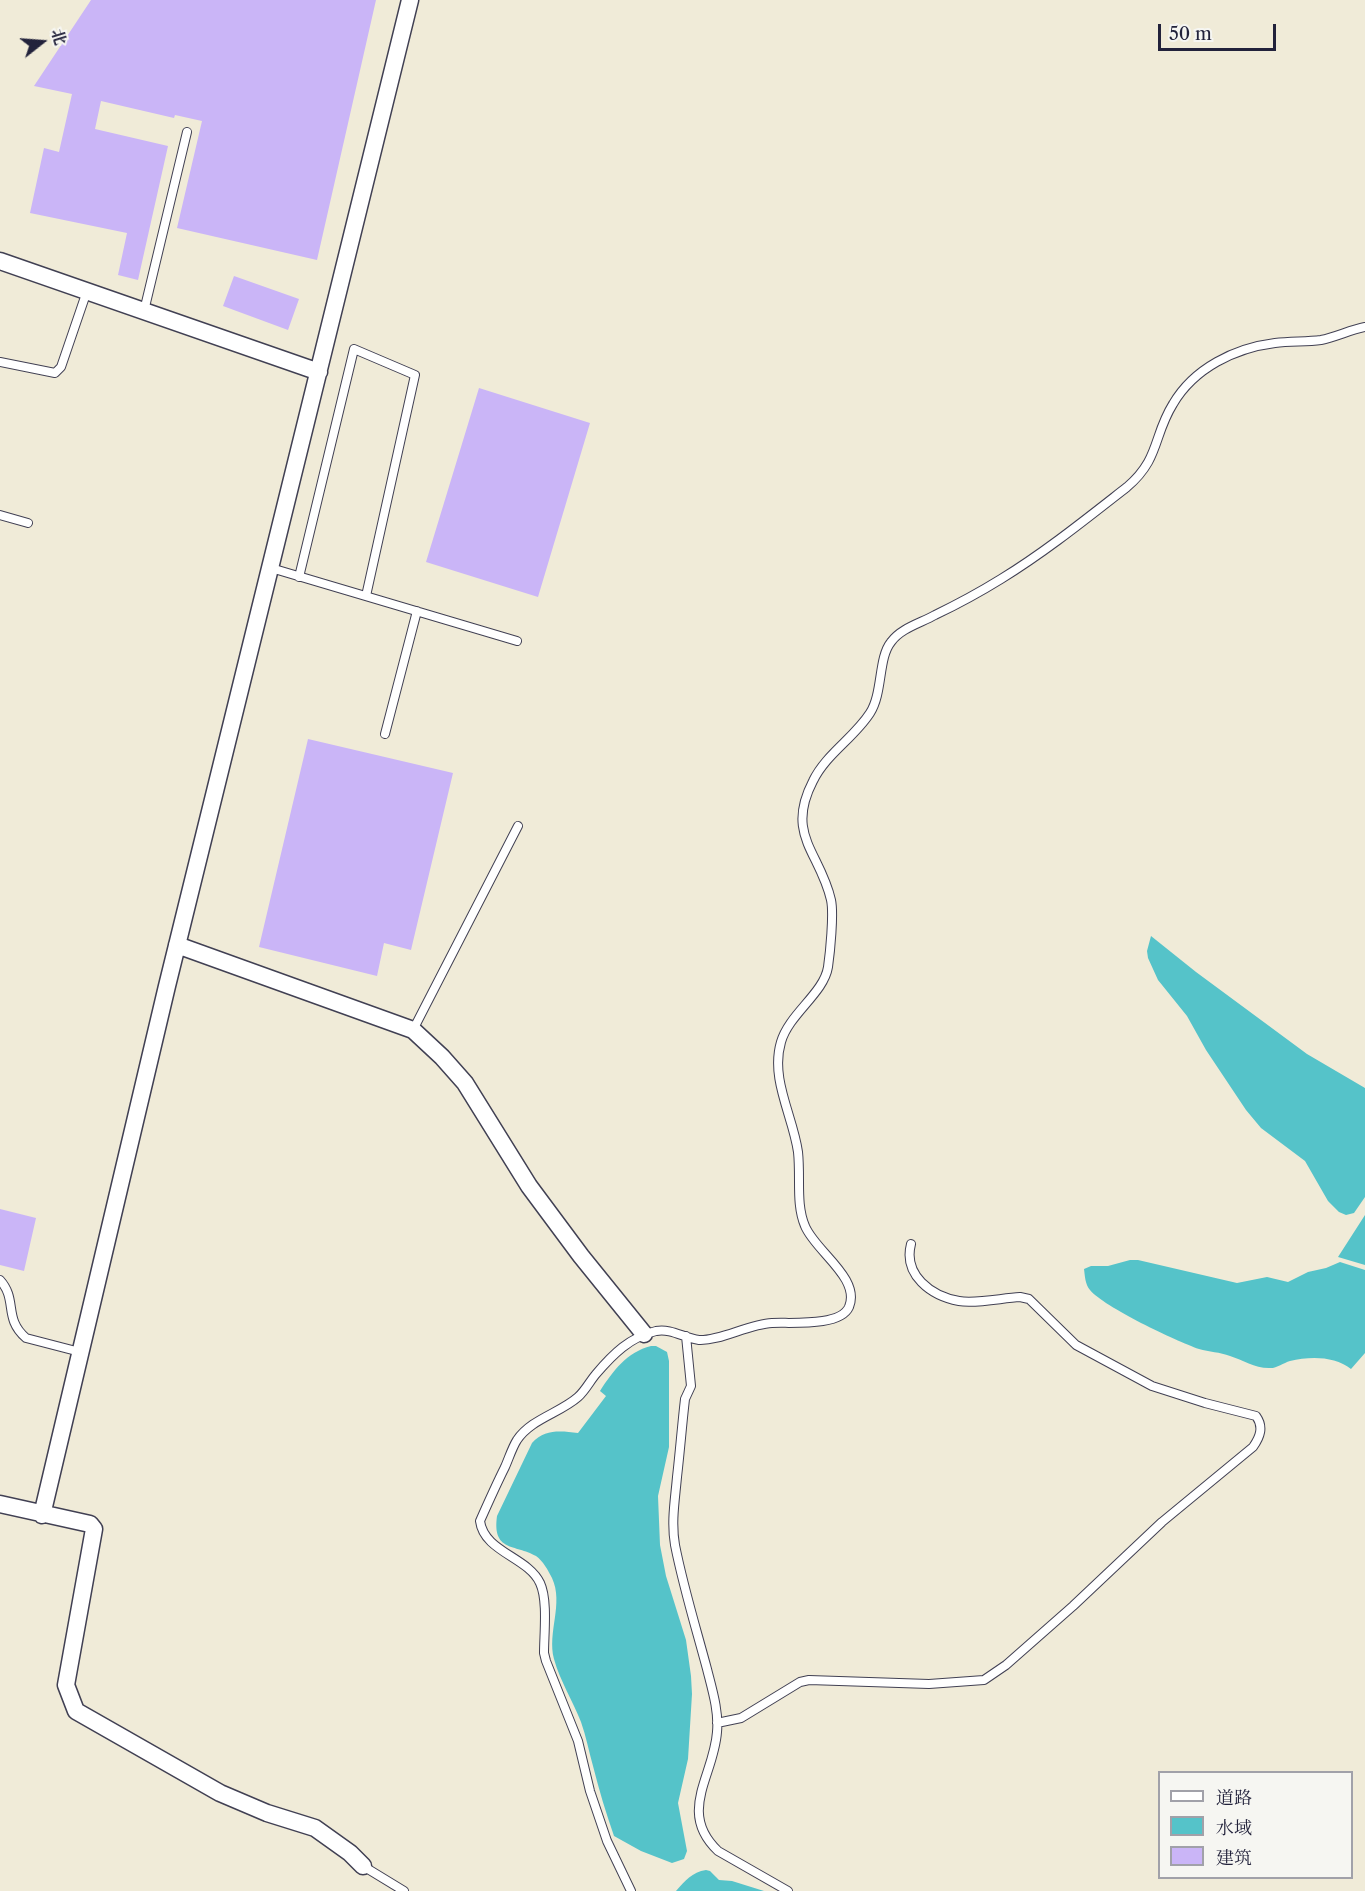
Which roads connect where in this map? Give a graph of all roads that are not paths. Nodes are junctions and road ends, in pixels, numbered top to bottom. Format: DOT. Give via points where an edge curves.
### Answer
graph roads {
  1 [pos="410,0"];
  2 [pos="187,132"];
  3 [pos="0,261"];
  4 [pos="87,291"];
  5 [pos="144,311"];
  6 [pos="1365,327"];
  7 [pos="0,362"];
  8 [pos="319,372"];
  9 [pos="0,515"];
  10 [pos="28,523"];
  11 [pos="271,568"];
  12 [pos="299,577"];
  13 [pos="366,596"];
  14 [pos="417,611"];
  15 [pos="517,641"];
  16 [pos="385,734"];
  17 [pos="518,826"];
  18 [pos="177,945"];
  19 [pos="413,1030"];
  20 [pos="911,1244"];
  21 [pos="0,1280"];
  22 [pos="644,1334"];
  23 [pos="686,1336"];
  24 [pos="80,1352"];
  25 [pos="0,1504"];
  26 [pos="42,1515"];
  27 [pos="717,1723"];
  28 [pos="363,1866"];
  29 [pos="404,1891"];
  30 [pos="631,1891"];
  31 [pos="788,1891"];
  1 -- 8 [label="street"];
  2 -- 5 [label="lane"];
  3 -- 4 [label="street"];
  4 -- 5 [label="street"];
  4 -- 7 [label="lane" via="61,367 55,373"];
  5 -- 8 [label="street"];
  6 -- 23 [label="lane" via="1323,339 1251,348 1201,372 1168,412 1150,460 1137,479 1031,560 908,628 891,642 872,711 820,769 804,804 804,837 831,901 828,966 822,982 788,1025 778,1054 779,1076 798,1151 804,1223 816,1245 847,1282 851,1294 849,1307 841,1317 828,1320 765,1323 700,1340"];
  8 -- 11 [label="street"];
  9 -- 10 [label="lane"];
  11 -- 12 [label="lane"];
  11 -- 18 [label="street"];
  12 -- 13 [label="lane"];
  12 -- 13 [label="lane" via="354,350 415,375"];
  13 -- 14 [label="lane"];
  14 -- 15 [label="lane"];
  14 -- 16 [label="lane"];
  17 -- 19 [label="lane"];
  18 -- 19 [label="street"];
  18 -- 24 [label="street"];
  19 -- 22 [label="street" via="465,1083 529,1186"];
  20 -- 27 [label="lane" via="912,1270 933,1292 962,1301 1029,1299 1076,1345 1152,1386 1256,1416 1260,1436 1253,1447 1162,1522 1006,1665 984,1680 929,1684 809,1680 741,1718"];
  21 -- 24 [label="lane" via="9,1294 12,1318 20,1333"];
  22 -- 23 [label="lane" via="662,1330"];
  22 -- 30 [label="lane" via="627,1342 578,1397 520,1437 480,1521 489,1540 531,1571 541,1585 546,1661 578,1741 607,1841"];
  23 -- 27 [label="lane" via="691,1386 685,1399 673,1530"];
  24 -- 26 [label="street"];
  25 -- 26 [label="street"];
  26 -- 28 [label="street" via="90,1524 94,1529 66,1685 75,1712 220,1793 315,1828"];
  27 -- 31 [label="lane" via="716,1745 699,1797 702,1831 718,1851"];
  28 -- 29 [label="lane"];
}
